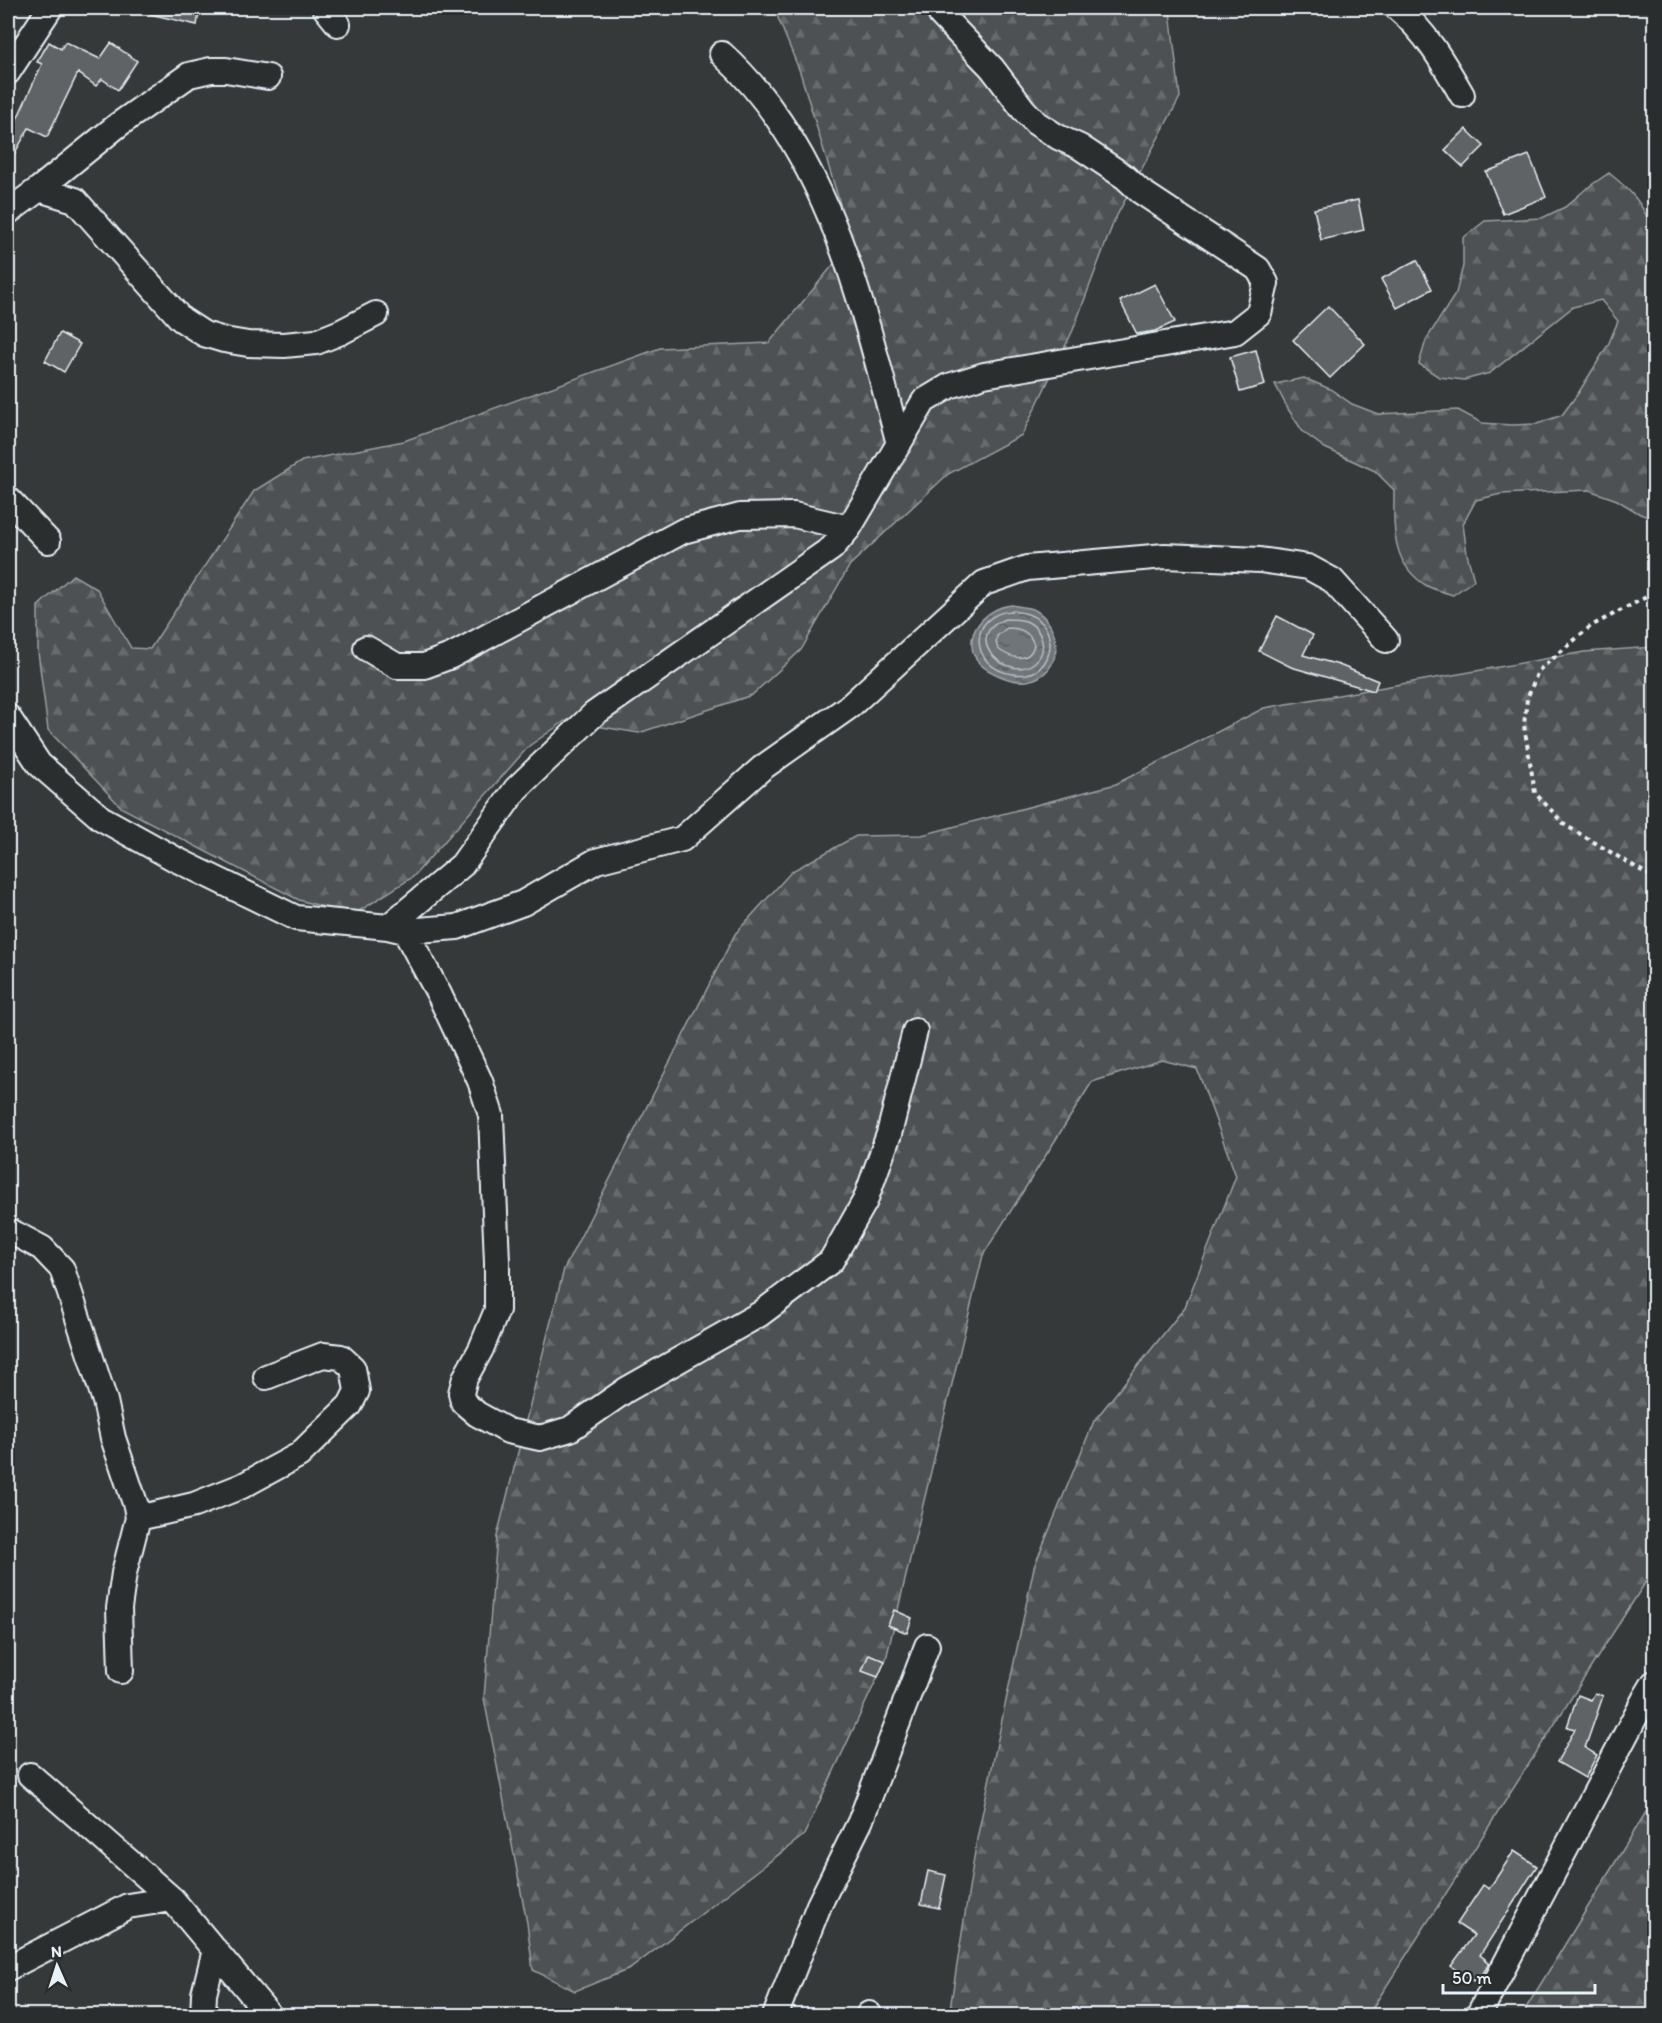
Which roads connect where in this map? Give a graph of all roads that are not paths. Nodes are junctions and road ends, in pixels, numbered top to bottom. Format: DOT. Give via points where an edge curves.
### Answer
graph roads {
  1 [pos="50,8"];
  2 [pos="1397,8"];
  3 [pos="941,15"];
  4 [pos="722,54"];
  5 [pos="8,72"];
  6 [pos="268,77"];
  7 [pos="1462,95"];
  8 [pos="39,189"];
  9 [pos="8,212"];
  10 [pos="376,314"];
  11 [pos="899,444"];
  12 [pos="8,499"];
  13 [pos="849,528"];
  14 [pos="48,541"];
  15 [pos="1386,639"];
  16 [pos="366,648"];
  17 [pos="8,717"];
  18 [pos="397,929"];
  19 [pos="915,1031"];
  20 [pos="8,1230"];
  21 [pos="266,1377"];
  22 [pos="138,1518"];
  23 [pos="927,1646"];
  24 [pos="121,1671"];
  25 [pos="1654,1683"];
  26 [pos="30,1775"];
  27 [pos="172,1899"];
  28 [pos="215,1950"];
  29 [pos="8,1968"];
  30 [pos="203,2016"];
  31 [pos="270,2016"];
  32 [pos="775,2016"];
  33 [pos="1478,2016"];
  1 -- 5 [label="street"];
  2 -- 7 [label="street" via="1414,22 1440,56"];
  3 -- 11 [label="street" via="981,54 1036,123 1080,147 1258,269 1266,283 1259,313 1235,332 984,375 949,386 924,401"];
  4 -- 11 [label="street" via="763,96 784,125 822,195 856,290"];
  6 -- 8 [label="street" via="226,70 189,75 118,125"];
  8 -- 9 [label="street"];
  8 -- 10 [label="street" via="75,200 181,319 204,334 248,344 316,342"];
  11 -- 13 [label="street"];
  12 -- 14 [label="street"];
  13 -- 16 [label="street" via="794,515 740,516 683,531 450,656 424,666 397,666"];
  13 -- 18 [label="street" via="832,548 594,714 516,789 462,865"];
  15 -- 18 [label="street" via="1332,580 1308,567 1260,560 1165,556 1027,568 984,583 850,706 762,768 682,839 596,861 523,903 457,927"];
  17 -- 18 [label="street" via="39,764 101,818 166,854 296,918"];
  18 -- 19 [label="street" via="439,994 476,1071 491,1115 497,1311 465,1378 463,1402 508,1431 540,1438 570,1429 626,1390 760,1314 831,1260 865,1201 889,1134"];
  20 -- 22 [label="street" via="42,1248 62,1269"];
  21 -- 22 [label="street" via="323,1355 341,1358 353,1368 357,1391 350,1405 299,1455 243,1486 194,1505"];
  22 -- 24 [label="street" via="119,1608"];
  23 -- 32 [label="street" via="860,1821 819,1905"];
  25 -- 33 [label="street"];
  26 -- 27 [label="street"];
  27 -- 28 [label="street"];
  27 -- 29 [label="street" via="128,1906"];
  28 -- 30 [label="street"];
  28 -- 31 [label="street"];
}
